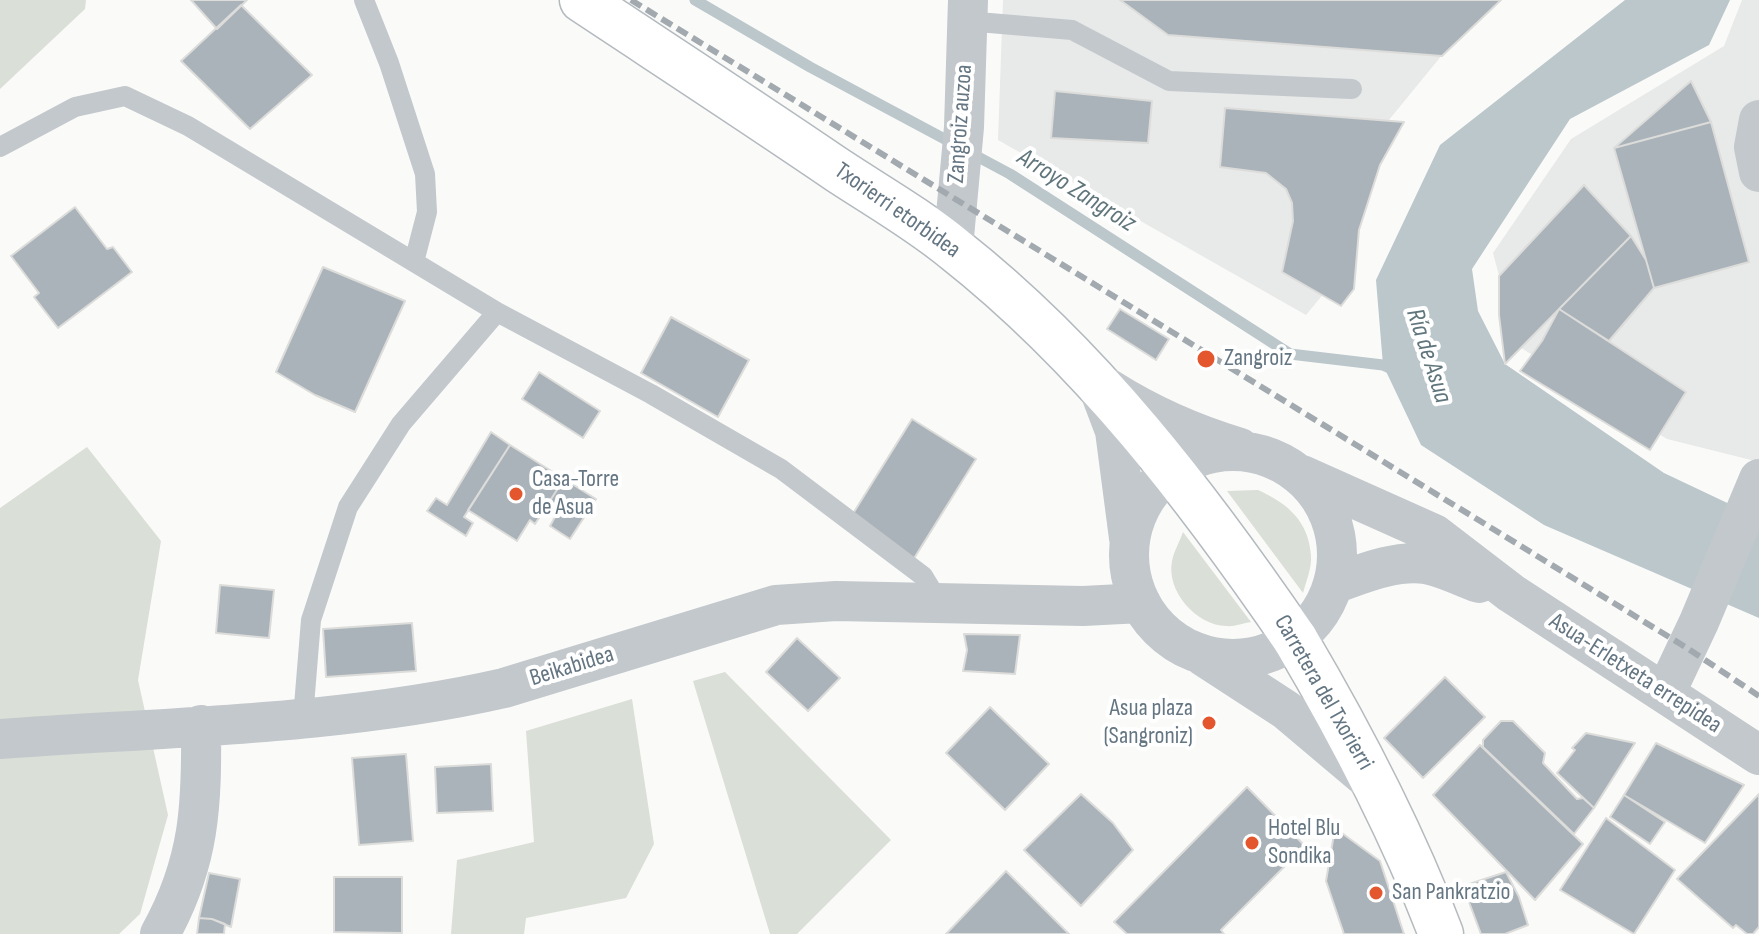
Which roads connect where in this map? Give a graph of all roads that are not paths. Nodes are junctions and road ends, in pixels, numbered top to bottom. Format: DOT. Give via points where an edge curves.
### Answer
graph roads {
  1 [pos="364,0"];
  2 [pos="582,0"];
  3 [pos="967,10"];
  4 [pos="1352,89"];
  5 [pos="1759,120"];
  6 [pos="0,147"];
  7 [pos="1759,172"];
  8 [pos="953,248"];
  9 [pos="414,262"];
  10 [pos="497,312"];
  11 [pos="1096,382"];
  12 [pos="1259,454"];
  13 [pos="1172,470"];
  14 [pos="1298,474"];
  15 [pos="1758,481"];
  16 [pos="1129,546"];
  17 [pos="1333,584"];
  18 [pos="1511,593"];
  19 [pos="1141,603"];
  20 [pos="940,604"];
  21 [pos="1295,639"];
  22 [pos="1200,654"];
  23 [pos="1666,692"];
  24 [pos="303,718"];
  25 [pos="201,725"];
  26 [pos="0,739"];
  27 [pos="1759,755"];
  28 [pos="1379,789"];
  29 [pos="160,934"];
  30 [pos="1441,934"];
  1 -- 9 [label="lane" via="425,174 427,212"];
  2 -- 8 [label="street, Txorierri etorbidea"];
  3 -- 4 [label="lane" via="1072,30 1169,81"];
  3 -- 8 [label="street, Zangroiz auzoa"];
  5 -- 7 [label="street" via="1754,147"];
  6 -- 9 [label="lane" via="75,107 125,96 188,126"];
  8 -- 11 [label="street, Txorierri etorbidea"];
  9 -- 10 [label="lane"];
  10 -- 20 [label="lane" via="781,469 923,576"];
  10 -- 24 [label="lane" via="401,424 348,507 311,620"];
  11 -- 12 [label="street" via="1192,432"];
  11 -- 13 [label="street, Txorierri etorbidea"];
  11 -- 16 [label="street" via="1115,431"];
  12 -- 13 [label="street" via="1229,451"];
  12 -- 14 [label="street"];
  13 -- 16 [label="street" via="1136,517"];
  13 -- 21 [label="street, Carretera del Txorierri"];
  14 -- 17 [label="street" via="1319,496 1332,524 1337,554"];
  14 -- 18 [label="street" via="1434,534"];
  15 -- 23 [label="street"];
  16 -- 19 [label="street" via="1131,575"];
  17 -- 18 [label="street" via="1372,570 1426,564"];
  17 -- 21 [label="street" via="1319,615"];
  18 -- 23 [label="street, Asua-Erletxeta errepidea"];
  19 -- 20 [label="street, Beikabidea"];
  19 -- 22 [label="street" via="1156,625"];
  20 -- 24 [label="street, Beikabidea" via="776,605 504,688"];
  21 -- 22 [label="street" via="1249,658"];
  21 -- 28 [label="street, Carretera del Txorierri"];
  22 -- 28 [label="street" via="1286,710"];
  23 -- 27 [label="street, Asua-Erletxeta errepidea"];
  24 -- 25 [label="street, Beikabidea"];
  25 -- 26 [label="street, Beikabidea"];
  25 -- 29 [label="street" via="199,828 180,893"];
  28 -- 30 [label="street, Carretera del Txorierri"];
}
